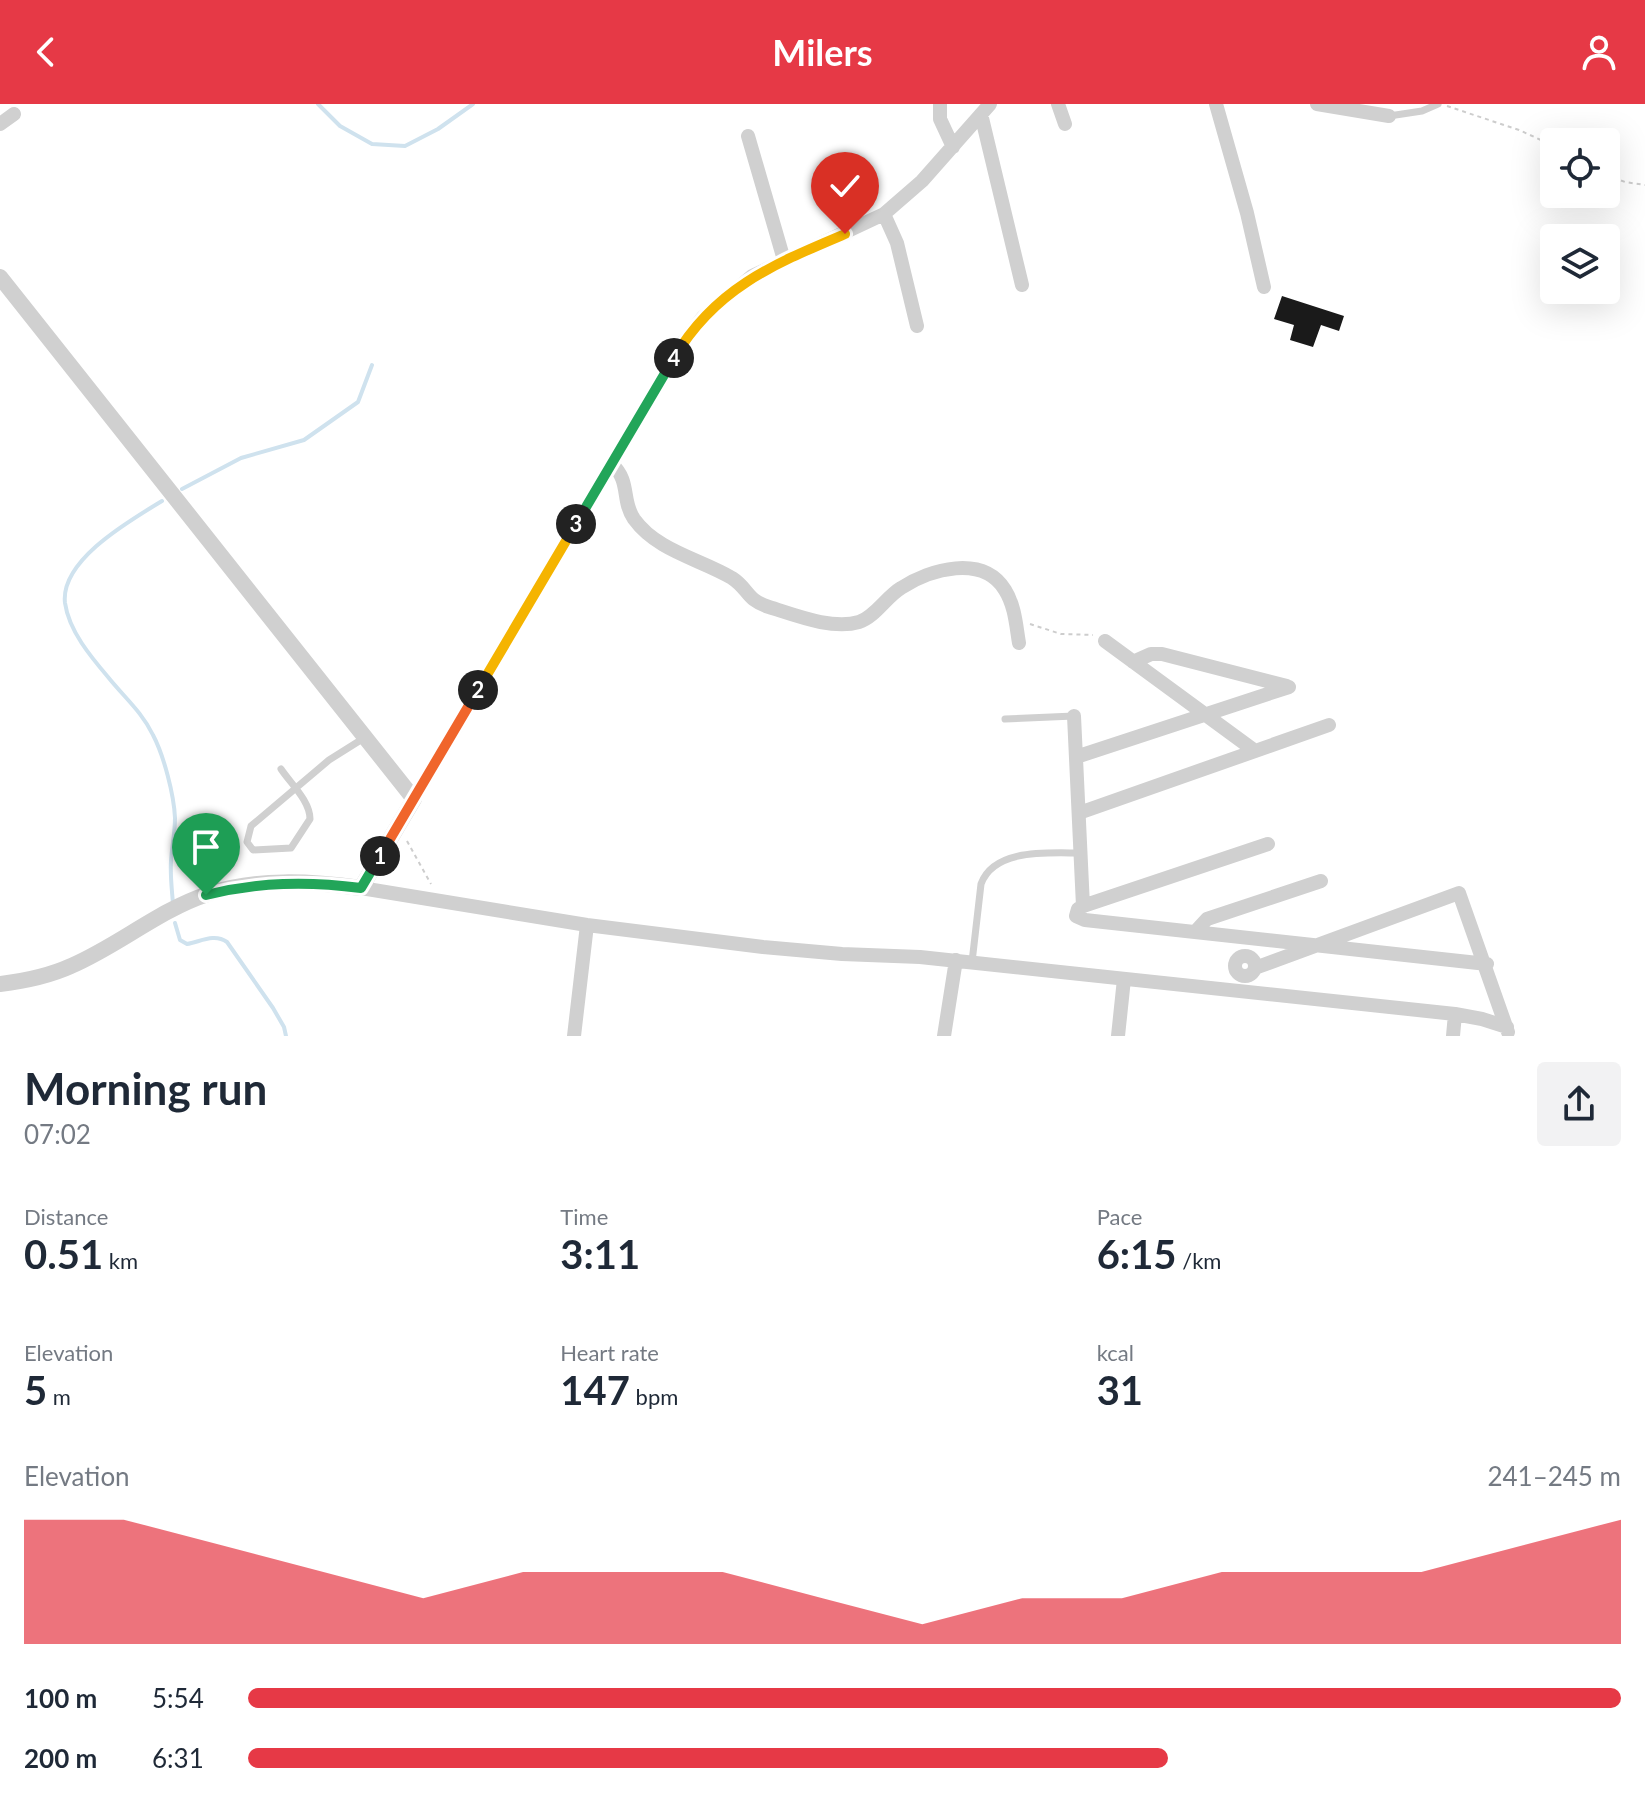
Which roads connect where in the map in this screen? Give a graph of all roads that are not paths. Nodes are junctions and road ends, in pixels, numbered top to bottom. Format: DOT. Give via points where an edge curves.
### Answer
graph roads {
  1 [pos="940,104"];
  2 [pos="1058,104"];
  3 [pos="1216,104"];
  4 [pos="1317,104"];
  5 [pos="1440,104"];
  6 [pos="986,109"];
  7 [pos="14,114"];
  8 [pos="1389,116"];
  9 [pos="0,124"];
  10 [pos="1065,124"];
  11 [pos="748,136"];
  12 [pos="953,147"];
  13 [pos="884,214"];
  14 [pos="784,260"];
  15 [pos="0,277"];
  16 [pos="1022,285"];
  17 [pos="1264,287"];
  18 [pos="917,326"];
  19 [pos="612,464"];
  20 [pos="1105,641"];
  21 [pos="1019,643"];
  22 [pos="1133,662"];
  23 [pos="1205,714"];
  24 [pos="1074,716"];
  25 [pos="1005,719"];
  26 [pos="1329,725"];
  27 [pos="366,737"];
  28 [pos="1255,751"];
  29 [pos="1076,757"];
  30 [pos="281,769"];
  31 [pos="296,790"];
  32 [pos="414,799"];
  33 [pos="1079,813"];
  34 [pos="1268,844"];
  35 [pos="1080,853"];
  36 [pos="1321,881"];
  37 [pos="361,888"];
  38 [pos="1083,906"];
  39 [pos="587,925"];
  40 [pos="1195,932"];
  41 [pos="1290,943"];
  42 [pos="1315,945"];
  43 [pos="956,960"];
  44 [pos="972,962"];
  45 [pos="1487,964"];
  46 [pos="1246,973"];
  47 [pos="1124,979"];
  48 [pos="0,984"];
  49 [pos="1206,987"];
  50 [pos="1455,1014"];
  51 [pos="1508,1032"];
  52 [pos="574,1036"];
  53 [pos="944,1036"];
  54 [pos="1118,1036"];
  55 [pos="1453,1036"];
  1 -- 12 [label="street" via="940,119"];
  2 -- 10 [label="street"];
  3 -- 17 [label="street"];
  4 -- 8 [label="street"];
  5 -- 8 [label="lane"];
  6 -- 12 [label="street"];
  6 -- 16 [label="street"];
  7 -- 9 [label="street"];
  11 -- 14 [label="street"];
  12 -- 13 [label="street"];
  13 -- 14 [label="street"];
  13 -- 18 [label="street" via="897,243"];
  14 -- 19 [label="street" via="752,276 703,317"];
  15 -- 27 [label="street"];
  19 -- 21 [label="street" via="624,478 629,508 642,529 731,577 753,601 851,623 863,621 923,576 968,569 994,577 1003,587"];
  19 -- 32 [label="street"];
  20 -- 22 [label="street"];
  22 -- 23 [label="street"];
  22 -- 23 [label="street" via="1162,654 1289,687"];
  23 -- 28 [label="street"];
  23 -- 29 [label="street"];
  24 -- 25 [label="lane"];
  24 -- 29 [label="street"];
  26 -- 28 [label="street"];
  27 -- 31 [label="lane"];
  27 -- 32 [label="street"];
  28 -- 33 [label="street"];
  29 -- 33 [label="street"];
  30 -- 31 [label="lane"];
  31 -- 31 [label="lane" via="310,817 294,846 250,849 251,826"];
  32 -- 37 [label="street"];
  33 -- 35 [label="street"];
  34 -- 38 [label="street"];
  35 -- 38 [label="street"];
  35 -- 44 [label="lane" via="1023,855 985,874"];
  36 -- 40 [label="street" via="1207,919"];
  37 -- 39 [label="street"];
  37 -- 48 [label="street" via="268,883 206,895 73,965"];
  38 -- 40 [label="street" via="1076,912 1080,920"];
  39 -- 43 [label="street" via="804,951"];
  39 -- 52 [label="street"];
  40 -- 41 [label="street"];
  41 -- 42 [label="street"];
  41 -- 46 [label="street"];
  42 -- 45 [label="street"];
  42 -- 45 [label="street" via="1459,893"];
  42 -- 46 [label="street"];
  43 -- 44 [label="street"];
  43 -- 53 [label="street"];
  44 -- 47 [label="street"];
  45 -- 51 [label="street"];
  46 -- 49 [label="street"];
  46 -- 49 [label="street"];
  46 -- 50 [label="street"];
  47 -- 49 [label="street"];
  47 -- 54 [label="street"];
  50 -- 51 [label="street"];
  50 -- 55 [label="street"];
}
